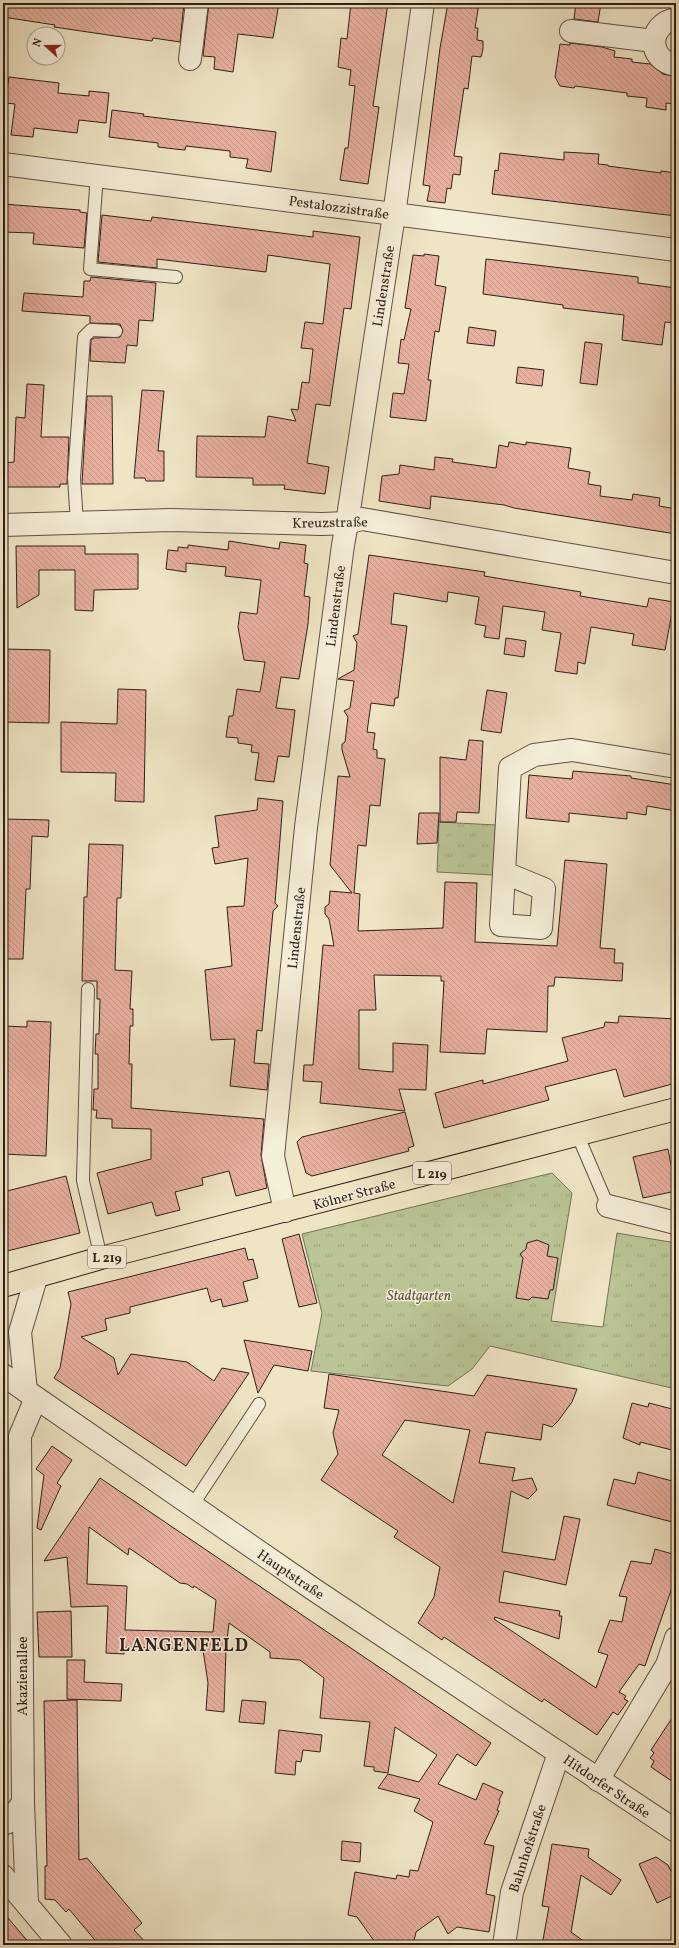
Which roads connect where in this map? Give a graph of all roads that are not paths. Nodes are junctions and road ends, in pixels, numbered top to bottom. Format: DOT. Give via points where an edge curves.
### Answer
graph roads {
  1 [pos="197,3"];
  2 [pos="424,3"];
  3 [pos="676,19"];
  4 [pos="571,30"];
  5 [pos="654,41"];
  6 [pos="190,58"];
  7 [pos="676,65"];
  8 [pos="3,164"];
  9 [pos="97,175"];
  10 [pos="394,214"];
  11 [pos="676,250"];
  12 [pos="176,277"];
  13 [pos="116,331"];
  14 [pos="78,523"];
  15 [pos="348,523"];
  16 [pos="3,524"];
  17 [pos="676,573"];
  18 [pos="676,768"];
  19 [pos="505,873"];
  20 [pos="88,989"];
  21 [pos="676,1109"];
  22 [pos="578,1136"];
  23 [pos="608,1206"];
  24 [pos="286,1211"];
  25 [pos="676,1223"];
  26 [pos="101,1258"];
  27 [pos="36,1278"];
  28 [pos="3,1286"];
  29 [pos="3,1375"];
  30 [pos="31,1395"];
  31 [pos="259,1404"];
  32 [pos="192,1506"];
  33 [pos="676,1638"];
  34 [pos="559,1754"];
  35 [pos="598,1780"];
  36 [pos="23,1803"];
  37 [pos="3,1824"];
  38 [pos="676,1831"];
  39 [pos="3,1876"];
  40 [pos="27,1904"];
  41 [pos="61,1945"];
  42 [pos="504,1945"];
  1 -- 6 [label="street"];
  2 -- 10 [label="street, Lindenstraße"];
  3 -- 5 [label="street" via="662,24"];
  4 -- 5 [label="street"];
  5 -- 7 [label="street" via="658,56 668,64"];
  8 -- 9 [label="street, Pestalozzistraße"];
  9 -- 10 [label="street, Pestalozzistraße"];
  9 -- 12 [label="lane" via="90,269"];
  10 -- 11 [label="street, Pestalozzistraße"];
  10 -- 15 [label="street, Lindenstraße"];
  13 -- 14 [label="lane" via="91,330 84,337 74,478"];
  14 -- 15 [label="street, Kreuzstraße" via="170,520"];
  14 -- 16 [label="street, Kreuzstraße"];
  15 -- 17 [label="street, Kreuzstraße" via="362,519"];
  15 -- 24 [label="street, Lindenstraße" via="342,545 306,827 273,1156"];
  18 -- 19 [label="street" via="572,750 534,755 510,768"];
  20 -- 26 [label="lane" via="83,1182"];
  21 -- 22 [label="main road, Kölner Straße / L 219"];
  22 -- 23 [label="lane"];
  22 -- 24 [label="main road, Kölner Straße / L 219"];
  23 -- 25 [label="street"];
  24 -- 26 [label="main road, Kölner Straße / L 219"];
  26 -- 27 [label="main road, Kölner Straße / L 219"];
  27 -- 28 [label="main road, Kölner Straße / L 219"];
  27 -- 30 [label="street" via="20,1332"];
  29 -- 30 [label="street, Hauptstraße"];
  30 -- 32 [label="street, Hauptstraße"];
  30 -- 36 [label="street, Akazienallee" via="20,1436"];
  31 -- 32 [label="lane"];
  32 -- 34 [label="street, Hauptstraße"];
  33 -- 35 [label="street" via="667,1665"];
  34 -- 35 [label="street, Hitdorfer Straße"];
  34 -- 42 [label="street, Bahnhofstraße" via="512,1892"];
  35 -- 38 [label="street, Hitdorfer Straße"];
  36 -- 37 [label="street" via="8,1822"];
  36 -- 40 [label="street, Akazienallee"];
  39 -- 40 [label="street"];
  40 -- 41 [label="street"];
}
